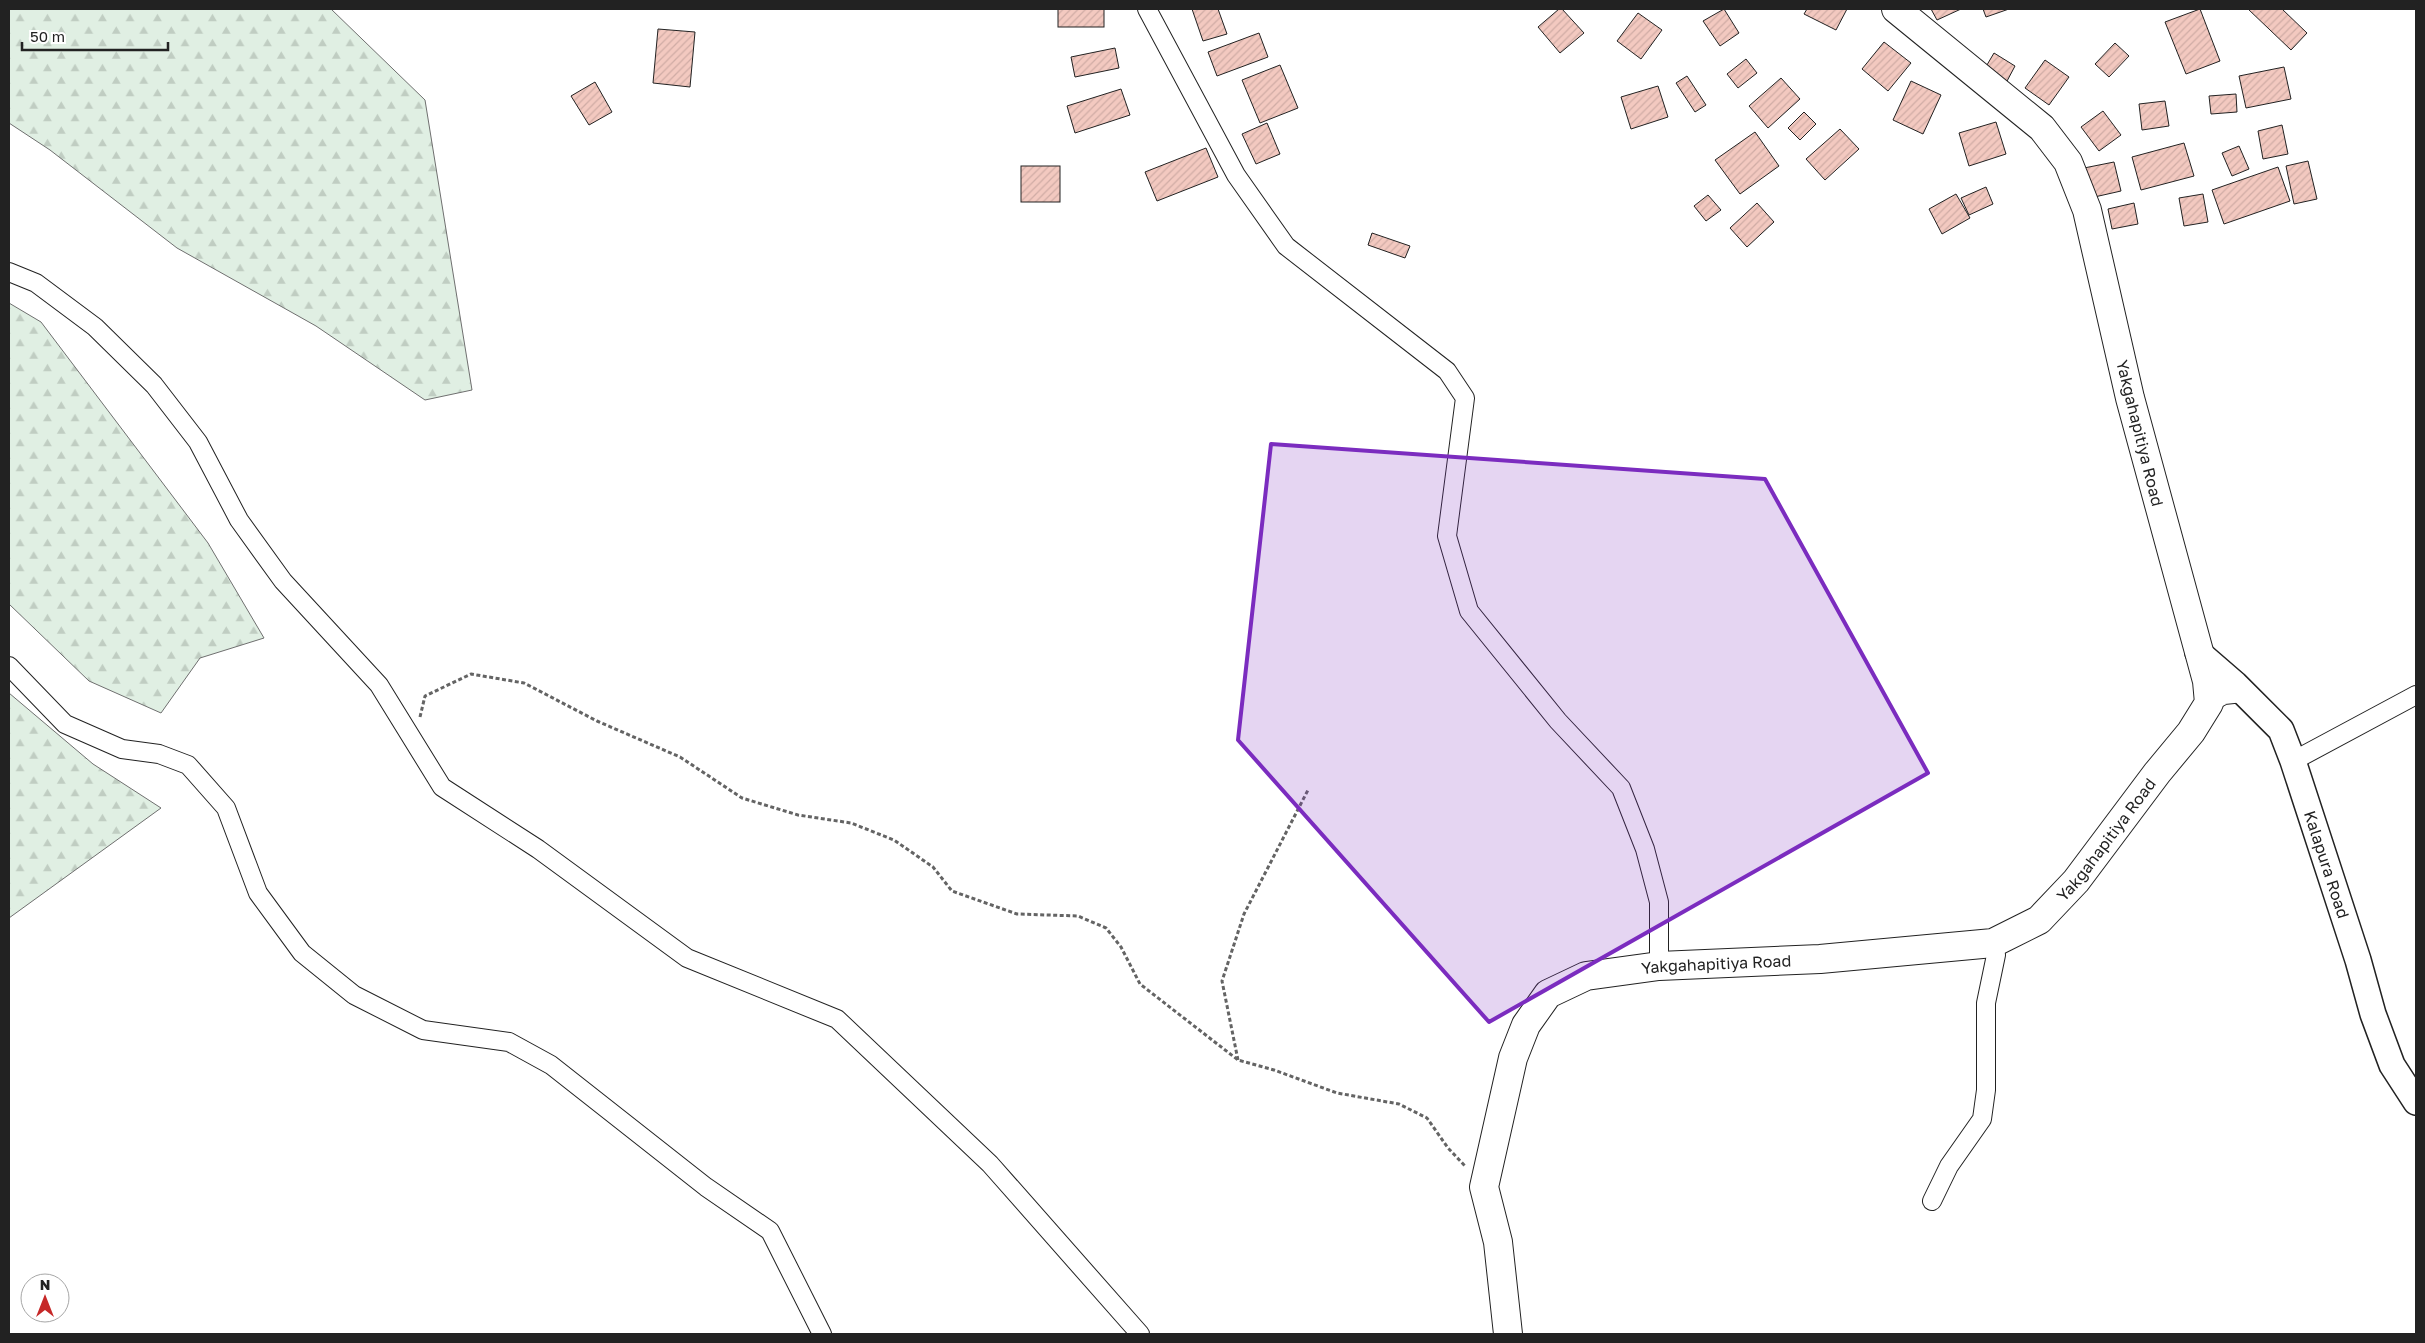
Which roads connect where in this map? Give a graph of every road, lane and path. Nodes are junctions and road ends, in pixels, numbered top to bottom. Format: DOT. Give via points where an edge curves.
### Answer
graph roads {
  1 [pos="1147,9"];
  2 [pos="1896,9"];
  3 [pos="9,272"];
  4 [pos="2198,652"];
  5 [pos="9,666"];
  6 [pos="2243,693"];
  7 [pos="2416,695"];
  8 [pos="2209,703"];
  9 [pos="415,741"];
  10 [pos="2293,761"];
  11 [pos="1308,790"];
  12 [pos="1993,943"];
  13 [pos="1659,966"];
  14 [pos="1238,1060"];
  15 [pos="2416,1102"];
  16 [pos="1484,1187"];
  17 [pos="1932,1201"];
  18 [pos="822,1334"];
  19 [pos="1140,1334"];
  20 [pos="1508,1334"];
  1 -- 13 [label="street" via="1236,175 1286,246 1447,370 1464,398 1447,536 1469,611 1558,721 1621,788 1645,848 1659,902"];
  2 -- 4 [label="main road, Yakgahapitiya Road" via="2042,128 2068,162 2087,210 2130,398"];
  3 -- 9 [label="street" via="36,283 95,327 154,385 198,442 239,520 283,581 379,685"];
  4 -- 6 [label="street, Kalapura Road"];
  4 -- 8 [label="main road, Yakgahapitiya Road" via="2207,681"];
  5 -- 18 [label="street" via="65,724 122,749 159,754 188,765 226,808 258,894 302,953 354,995 422,1030 509,1042 551,1064 706,1188 770,1231"];
  6 -- 8 [label="street" via="2224,695"];
  6 -- 10 [label="street, Kalapura Road" via="2280,730"];
  7 -- 10 [label="street"];
  8 -- 12 [label="main road, Yakgahapitiya Road" via="2191,732 2076,881 2039,920"];
  9 -- 14 [label="path" via="425,696 471,674 524,683 596,721 680,757 742,798 798,815 851,823 894,840 933,867 952,891 1017,914 1078,916 1106,928 1121,947 1140,984"];
  9 -- 19 [label="street" via="442,787 538,849 687,958 837,1019 990,1164"];
  10 -- 15 [label="street, Kalapura Road" via="2358,960 2372,1014 2392,1065"];
  11 -- 14 [label="path" via="1244,914 1222,981"];
  12 -- 13 [label="main road, Yakgahapitiya Road" via="1820,959"];
  12 -- 17 [label="street" via="1996,955 1986,1003 1986,1090 1982,1119 1949,1166"];
  13 -- 16 [label="main road, Yakgahapitiya Road" via="1586,976 1548,994 1526,1025 1513,1058"];
  14 -- 16 [label="path" via="1337,1093 1399,1104 1427,1118 1448,1148"];
  16 -- 20 [label="main road, Yakgahapitiya Road" via="1498,1242"];
}
